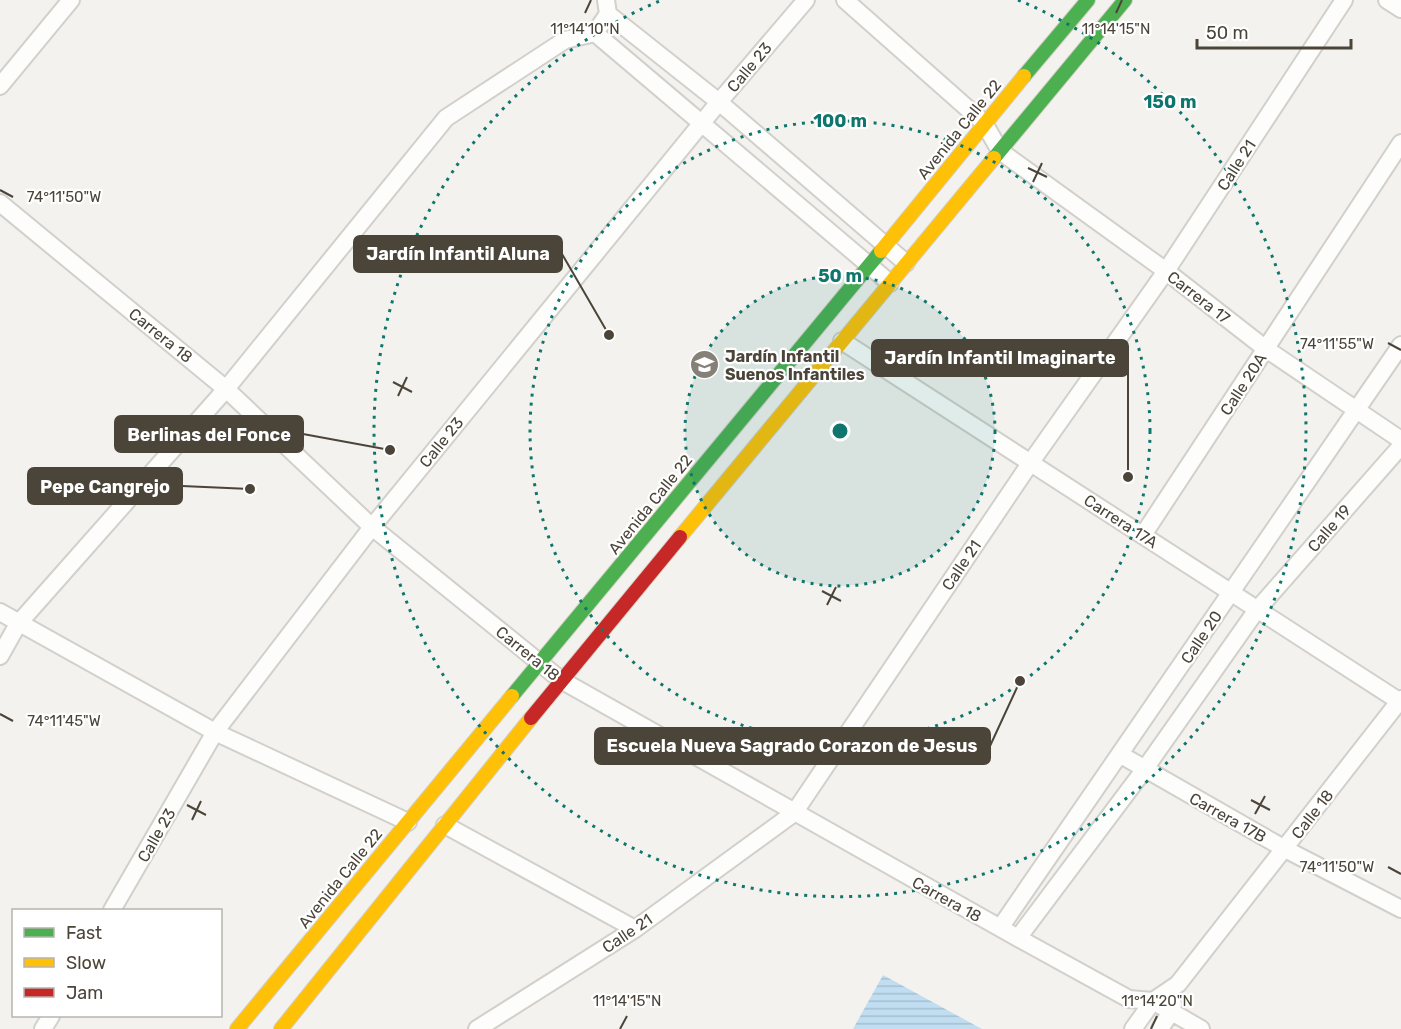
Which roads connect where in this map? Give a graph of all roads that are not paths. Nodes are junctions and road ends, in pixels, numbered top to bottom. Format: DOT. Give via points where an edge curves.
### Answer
graph roads {
  1 [pos="71,0"];
  2 [pos="806,0"];
  3 [pos="845,0"];
  4 [pos="1088,0"];
  5 [pos="1125,0"];
  6 [pos="1344,0"];
  7 [pos="1387,0"];
  8 [pos="607,7"];
  9 [pos="1401,9"];
  10 [pos="595,33"];
  11 [pos="0,86"];
  12 [pos="719,102"];
  13 [pos="703,122"];
  14 [pos="984,123"];
  15 [pos="1401,143"];
  16 [pos="1000,151"];
  17 [pos="2,208"];
  18 [pos="886,245"];
  19 [pos="906,263"];
  20 [pos="868,265"];
  21 [pos="1166,272"];
  22 [pos="890,283"];
  23 [pos="842,341"];
  24 [pos="1401,345"];
  25 [pos="1266,349"];
  26 [pos="226,389"];
  27 [pos="1358,410"];
  28 [pos="1401,440"];
  29 [pos="1401,446"];
  30 [pos="1031,462"];
  31 [pos="372,527"];
  32 [pos="1143,536"];
  33 [pos="1230,594"];
  34 [pos="1256,611"];
  35 [pos="0,612"];
  36 [pos="18,624"];
  37 [pos="0,656"];
  38 [pos="541,663"];
  39 [pos="561,680"];
  40 [pos="1400,700"];
  41 [pos="215,732"];
  42 [pos="1121,755"];
  43 [pos="1144,770"];
  44 [pos="794,813"];
  45 [pos="408,822"];
  46 [pos="445,825"];
  47 [pos="1285,849"];
  48 [pos="113,909"];
  49 [pos="1401,909"];
  50 [pos="1000,928"];
  51 [pos="635,929"];
  52 [pos="1018,938"];
  53 [pos="1178,984"];
  54 [pos="1129,999"];
  55 [pos="1153,1001"];
  56 [pos="1172,1012"];
  57 [pos="1137,1024"];
  58 [pos="237,1029"];
  59 [pos="281,1029"];
  60 [pos="477,1029"];
  61 [pos="1158,1029"];
  62 [pos="1201,1029"];
  1 -- 11 [label="street"];
  2 -- 12 [label="street, Calle 23"];
  3 -- 14 [label="street"];
  4 -- 14 [label="street, Avenida Calle 22"];
  5 -- 16 [label="street"];
  6 -- 21 [label="street, Calle 21"];
  7 -- 9 [label="street"];
  8 -- 10 [label="street"];
  8 -- 12 [label="street"];
  10 -- 13 [label="street"];
  10 -- 26 [label="street" via="565,40 446,118"];
  12 -- 13 [label="street, Calle 23"];
  12 -- 18 [label="street"];
  13 -- 20 [label="street"];
  13 -- 31 [label="street, Calle 23"];
  14 -- 16 [label="street"];
  14 -- 18 [label="street, Avenida Calle 22"];
  15 -- 25 [label="street, Calle 20A"];
  16 -- 19 [label="street"];
  16 -- 21 [label="street, Carrera 17"];
  17 -- 26 [label="street, Carrera 18"];
  18 -- 19 [label="street"];
  18 -- 20 [label="street, Avenida Calle 22"];
  19 -- 22 [label="street"];
  20 -- 22 [label="street"];
  20 -- 38 [label="street, Avenida Calle 22"];
  21 -- 25 [label="street, Carrera 17"];
  21 -- 30 [label="street, Calle 21"];
  22 -- 23 [label="street"];
  23 -- 30 [label="street, Carrera 17A"];
  23 -- 39 [label="street"];
  24 -- 27 [label="street, Calle 20"];
  25 -- 27 [label="street, Carrera 17"];
  25 -- 32 [label="street, Calle 20A"];
  26 -- 31 [label="street, Carrera 18"];
  26 -- 36 [label="street"];
  27 -- 28 [label="street, Carrera 17"];
  27 -- 33 [label="street, Calle 20"];
  29 -- 34 [label="street, Calle 19"];
  30 -- 32 [label="street, Carrera 17A"];
  30 -- 44 [label="street, Calle 21"];
  31 -- 38 [label="street, Carrera 18"];
  31 -- 41 [label="street, Calle 23"];
  32 -- 33 [label="street, Carrera 17A"];
  33 -- 34 [label="street, Carrera 17A"];
  33 -- 42 [label="street, Calle 20"];
  34 -- 40 [label="street, Carrera 17A"];
  34 -- 43 [label="street, Calle 20"];
  35 -- 36 [label="street"];
  36 -- 37 [label="street"];
  36 -- 41 [label="street"];
  38 -- 39 [label="street, Carrera 18"];
  38 -- 45 [label="street, Avenida Calle 22"];
  39 -- 44 [label="street, Carrera 18"];
  39 -- 46 [label="street"];
  40 -- 47 [label="street, Calle 18"];
  41 -- 45 [label="street"];
  41 -- 48 [label="street, Calle 23"];
  42 -- 43 [label="street, Carrera 17B"];
  42 -- 50 [label="street, Calle 20"];
  43 -- 47 [label="street, Carrera 17B"];
  43 -- 52 [label="street, Calle 20"];
  44 -- 50 [label="street, Carrera 18"];
  44 -- 51 [label="street, Calle 21"];
  45 -- 58 [label="street, Avenida Calle 22"];
  46 -- 51 [label="street"];
  46 -- 59 [label="street"];
  47 -- 49 [label="street, Carrera 17B"];
  47 -- 53 [label="street, Calle 18"];
  50 -- 52 [label="street, Carrera 18"];
  51 -- 60 [label="street, Calle 21"];
  52 -- 54 [label="street, Carrera 18"];
  53 -- 55 [label="street, Calle 18"];
  53 -- 56 [label="street, Calle 18"];
  54 -- 55 [label="street, Carrera 18"];
  54 -- 57 [label="street"];
  55 -- 56 [label="street, Carrera 18"];
  55 -- 57 [label="street, Calle 18"];
  56 -- 61 [label="street, Calle 18"];
  56 -- 62 [label="street, Carrera 18"];
  57 -- 61 [label="street"];
}
